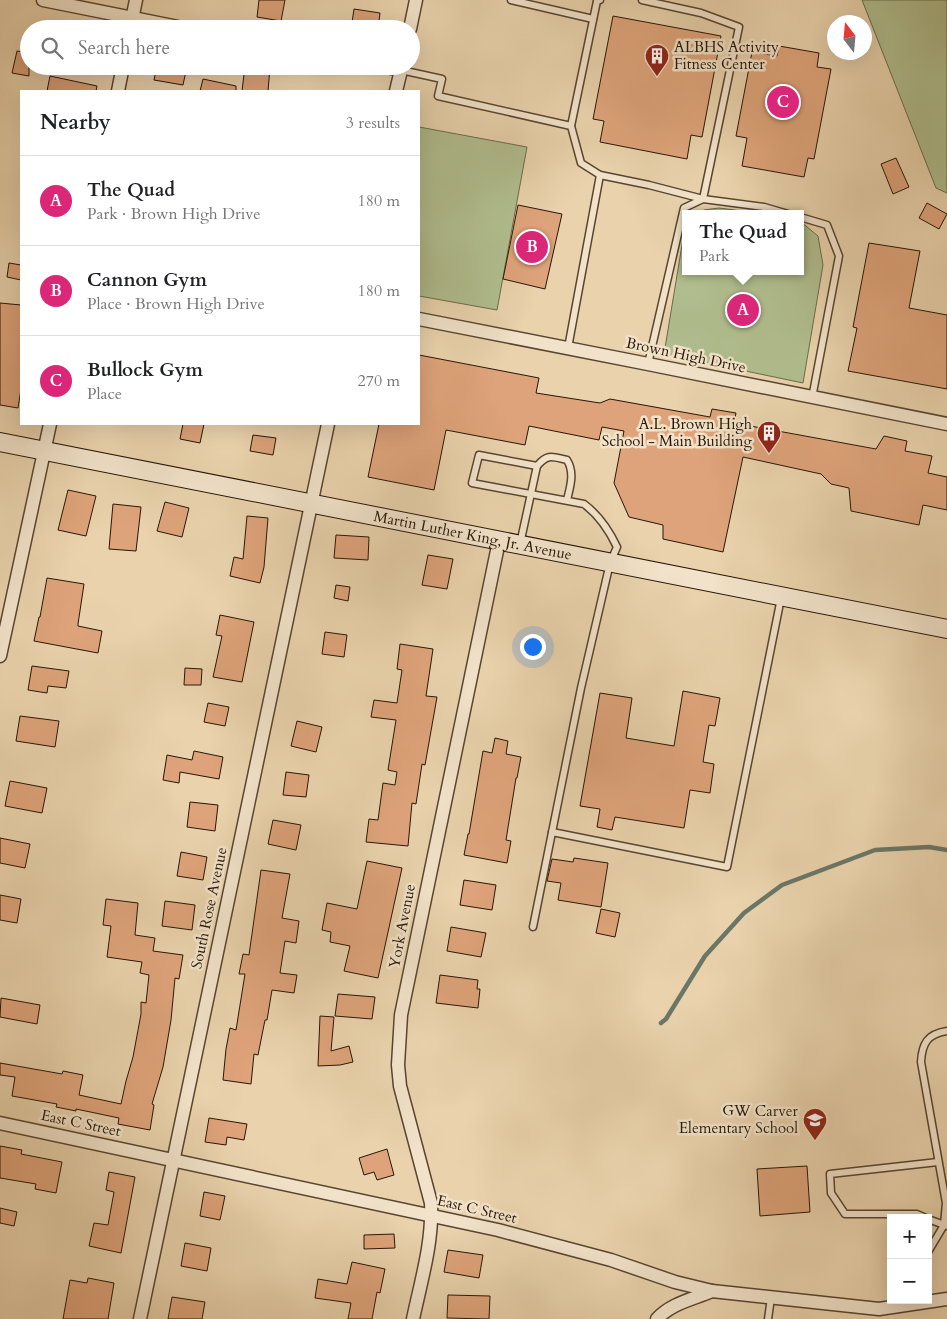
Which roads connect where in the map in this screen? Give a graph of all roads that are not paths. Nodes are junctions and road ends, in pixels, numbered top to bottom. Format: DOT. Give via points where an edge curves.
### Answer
graph roads {
  1 [pos="43,0"];
  2 [pos="136,0"];
  3 [pos="416,0"];
  4 [pos="511,0"];
  5 [pos="600,0"];
  6 [pos="642,0"];
  7 [pos="593,19"];
  8 [pos="120,20"];
  9 [pos="133,20"];
  10 [pos="412,20"];
  11 [pos="420,73"];
  12 [pos="121,75"];
  13 [pos="399,75"];
  14 [pos="118,90"];
  15 [pos="396,90"];
  16 [pos="571,126"];
  17 [pos="600,175"];
  18 [pos="703,199"];
  19 [pos="684,210"];
  20 [pos="774,210"];
  21 [pos="682,217"];
  22 [pos="804,218"];
  23 [pos="420,319"];
  24 [pos="568,348"];
  25 [pos="648,364"];
  26 [pos="812,398"];
  27 [pos="947,424"];
  28 [pos="50,425"];
  29 [pos="328,425"];
  30 [pos="0,442"];
  31 [pos="44,451"];
  32 [pos="537,466"];
  33 [pos="531,494"];
  34 [pos="567,500"];
  35 [pos="311,504"];
  36 [pos="499,541"];
  37 [pos="520,545"];
  38 [pos="610,563"];
  39 [pos="781,597"];
  40 [pos="947,629"];
  41 [pos="0,656"];
  42 [pos="552,832"];
  43 [pos="533,927"];
  44 [pos="947,1031"];
  45 [pos="0,1123"];
  46 [pos="173,1160"];
  47 [pos="938,1162"];
  48 [pos="887,1214"];
  49 [pos="432,1215"];
  50 [pos="932,1220"];
  51 [pos="946,1226"];
  52 [pos="932,1246"];
  53 [pos="712,1291"];
  54 [pos="771,1298"];
  55 [pos="947,1299"];
  56 [pos="932,1301"];
  57 [pos="916,1304"];
  58 [pos="878,1314"];
  59 [pos="140,1319"];
  60 [pos="414,1319"];
  61 [pos="657,1319"];
  62 [pos="768,1319"];
  1 -- 8 [label="street"];
  2 -- 9 [label="street"];
  3 -- 10 [label="street"];
  4 -- 7 [label="lane"];
  5 -- 7 [label="lane"];
  6 -- 18 [label="lane" via="701,13 739,26"];
  7 -- 16 [label="lane"];
  11 -- 16 [label="lane" via="442,79 438,96"];
  12 -- 14 [label="street"];
  13 -- 15 [label="street"];
  16 -- 17 [label="lane" via="581,163"];
  17 -- 18 [label="lane"];
  17 -- 24 [label="lane"];
  18 -- 19 [label="lane"];
  18 -- 20 [label="lane"];
  21 -- 25 [label="lane"];
  22 -- 26 [label="lane" via="828,225 839,256"];
  23 -- 24 [label="street, Brown High Drive"];
  24 -- 25 [label="street, Brown High Drive"];
  25 -- 26 [label="street, Brown High Drive"];
  26 -- 27 [label="street, Brown High Drive"];
  28 -- 31 [label="street"];
  29 -- 35 [label="street, South Rose Avenue"];
  30 -- 31 [label="main road, Martin Luther King, Jr. Avenue"];
  31 -- 35 [label="main road, Martin Luther King, Jr. Avenue"];
  31 -- 41 [label="street"];
  32 -- 33 [label="lane"];
  32 -- 33 [label="lane" via="479,455 472,483"];
  32 -- 34 [label="lane" via="550,456 568,460 572,474"];
  33 -- 34 [label="lane"];
  33 -- 37 [label="lane"];
  34 -- 38 [label="lane" via="584,504 596,513 610,532 617,547"];
  35 -- 36 [label="main road, Martin Luther King, Jr. Avenue"];
  35 -- 46 [label="street, South Rose Avenue"];
  36 -- 37 [label="main road, Martin Luther King, Jr. Avenue"];
  36 -- 49 [label="street, York Avenue" via="401,1015 400,1086"];
  37 -- 38 [label="main road, Martin Luther King, Jr. Avenue"];
  38 -- 39 [label="main road, Martin Luther King, Jr. Avenue"];
  38 -- 42 [label="lane"];
  39 -- 40 [label="main road, Martin Luther King, Jr. Avenue"];
  39 -- 42 [label="lane" via="726,867"];
  42 -- 43 [label="lane"];
  44 -- 47 [label="lane" via="929,1038 921,1048 920,1062"];
  45 -- 46 [label="street, East C Street"];
  46 -- 49 [label="street, East C Street"];
  46 -- 59 [label="street, South Rose Avenue"];
  47 -- 48 [label="lane" via="830,1174 831,1193 845,1214"];
  47 -- 51 [label="lane" via="946,1203"];
  49 -- 53 [label="street, East C Street" via="611,1260"];
  49 -- 60 [label="street, York Avenue"];
  50 -- 51 [label="lane"];
  51 -- 52 [label="lane"];
  53 -- 54 [label="street, East C Street"];
  53 -- 61 [label="street" via="678,1304"];
  54 -- 58 [label="street, East C Street"];
  54 -- 62 [label="lane"];
  55 -- 56 [label="street, East C Street"];
  57 -- 58 [label="street, East C Street"];
}
